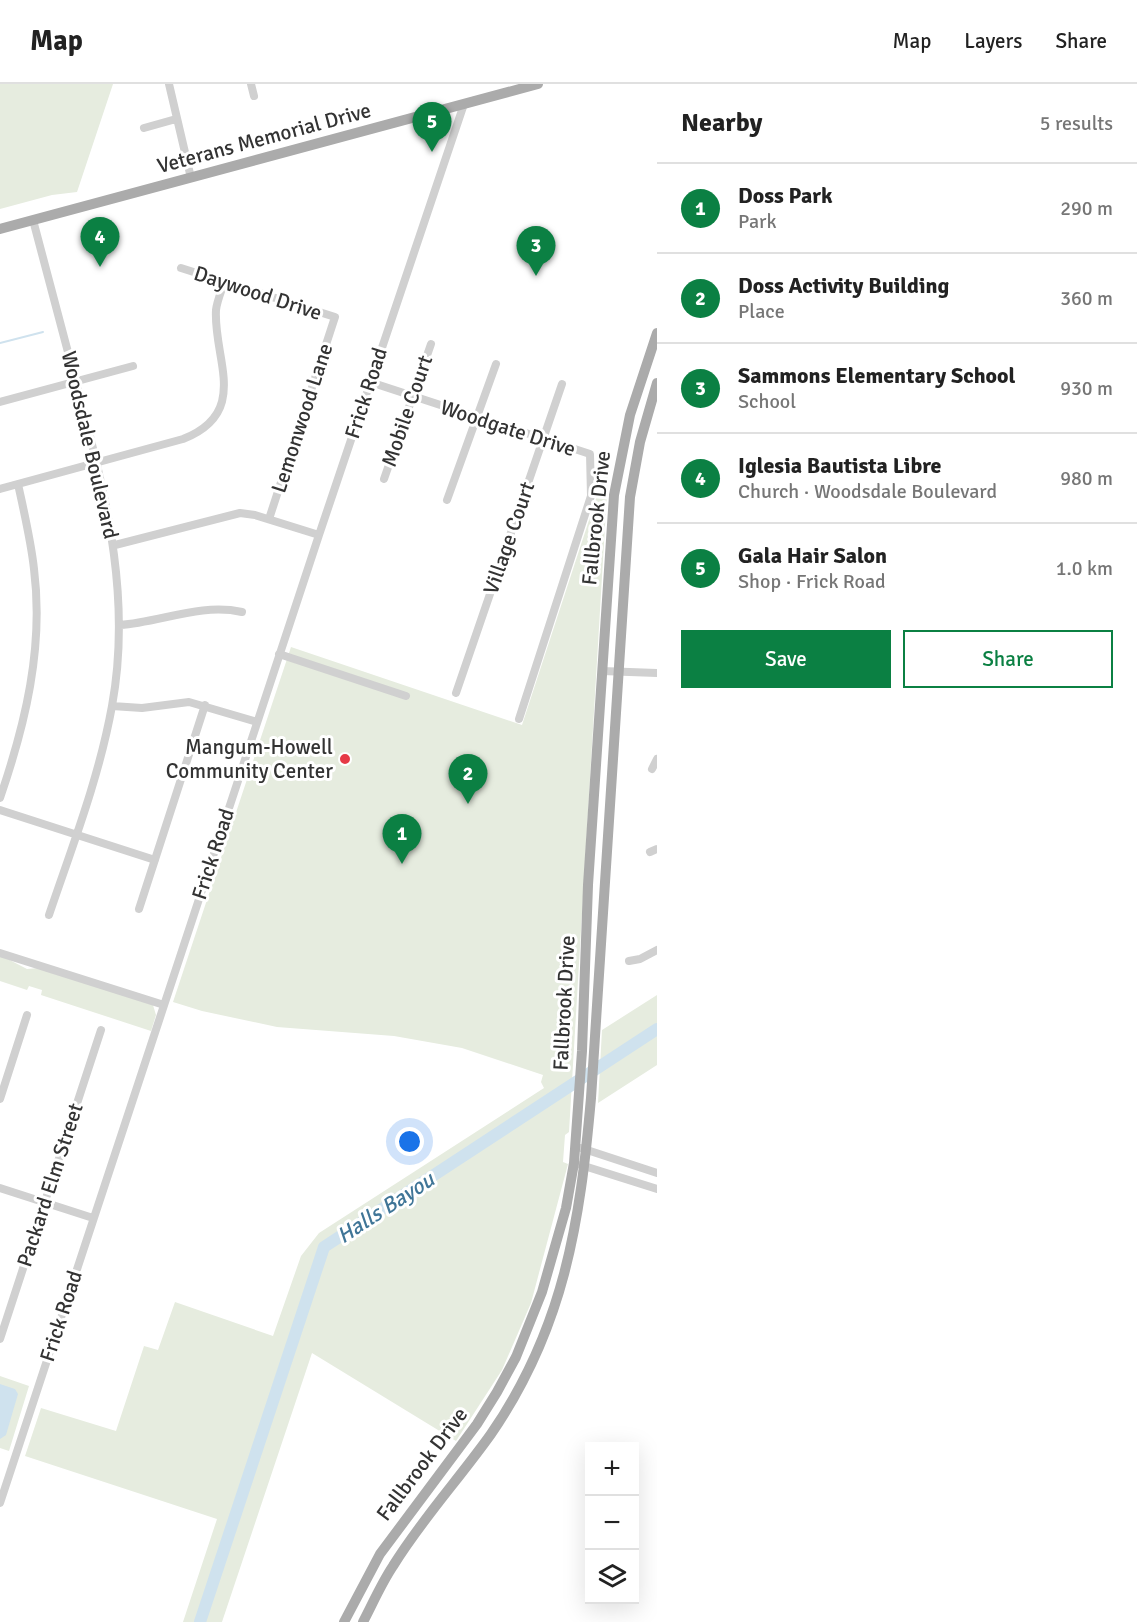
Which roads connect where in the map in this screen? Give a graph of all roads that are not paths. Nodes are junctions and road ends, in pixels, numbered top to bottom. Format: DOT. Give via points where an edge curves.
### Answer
graph roads {
  1 [pos="169,84"];
  2 [pos="251,84"];
  3 [pos="538,84"];
  4 [pos="254,96"];
  5 [pos="464,104"];
  6 [pos="176,119"];
  7 [pos="144,128"];
  8 [pos="191,178"];
  9 [pos="33,220"];
  10 [pos="0,230"];
  11 [pos="181,268"];
  12 [pos="224,283"];
  13 [pos="335,317"];
  14 [pos="657,333"];
  15 [pos="431,344"];
  16 [pos="496,364"];
  17 [pos="133,366"];
  18 [pos="76,381"];
  19 [pos="370,382"];
  20 [pos="640,382"];
  21 [pos="562,384"];
  22 [pos="656,386"];
  23 [pos="413,396"];
  24 [pos="0,402"];
  25 [pos="476,418"];
  26 [pos="543,440"];
  27 [pos="97,461"];
  28 [pos="384,479"];
  29 [pos="18,484"];
  30 [pos="0,489"];
  31 [pos="447,500"];
  32 [pos="269,519"];
  33 [pos="612,525"];
  34 [pos="628,527"];
  35 [pos="319,535"];
  36 [pos="115,545"];
  37 [pos="242,612"];
  38 [pos="120,625"];
  39 [pos="279,654"];
  40 [pos="602,671"];
  41 [pos="618,671"];
  42 [pos="657,673"];
  43 [pos="456,693"];
  44 [pos="406,696"];
  45 [pos="205,705"];
  46 [pos="112,706"];
  47 [pos="519,719"];
  48 [pos="257,722"];
  49 [pos="657,759"];
  50 [pos="652,769"];
  51 [pos="0,798"];
  52 [pos="0,810"];
  53 [pos="593,816"];
  54 [pos="609,817"];
  55 [pos="76,835"];
  56 [pos="155,860"];
  57 [pos="139,909"];
  58 [pos="49,915"];
  59 [pos="657,950"];
  60 [pos="0,953"];
  61 [pos="587,957"];
  62 [pos="600,958"];
  63 [pos="629,961"];
  64 [pos="164,1005"];
  65 [pos="27,1015"];
  66 [pos="100,1030"];
  67 [pos="0,1099"];
  68 [pos="575,1146"];
  69 [pos="586,1150"];
  70 [pos="574,1163"];
  71 [pos="585,1167"];
  72 [pos="657,1173"];
  73 [pos="0,1188"];
  74 [pos="657,1190"];
  75 [pos="45,1202"];
  76 [pos="93,1218"];
  77 [pos="0,1340"];
  78 [pos="0,1503"];
  79 [pos="344,1622"];
  80 [pos="363,1622"];
  1 -- 6 [label="street"];
  2 -- 4 [label="street"];
  3 -- 5 [label="main road, Veterans Memorial Drive"];
  5 -- 8 [label="main road, Veterans Memorial Drive"];
  5 -- 19 [label="street, Frick Road"];
  6 -- 7 [label="street"];
  6 -- 8 [label="street"];
  8 -- 9 [label="main road, Veterans Memorial Drive"];
  9 -- 10 [label="main road, Veterans Memorial Drive"];
  9 -- 18 [label="street, Woodsdale Boulevard"];
  11 -- 12 [label="street, Daywood Drive"];
  12 -- 13 [label="street, Daywood Drive"];
  12 -- 27 [label="street" via="216,311 225,381 213,418 205,428 183,439"];
  13 -- 32 [label="street, Lemonwood Lane"];
  14 -- 20 [label="main road, Fallbrook Drive"];
  15 -- 23 [label="street, Mobile Court"];
  16 -- 25 [label="street"];
  17 -- 18 [label="street"];
  18 -- 24 [label="street"];
  18 -- 27 [label="street, Woodsdale Boulevard"];
  19 -- 23 [label="street, Woodgate Drive"];
  19 -- 35 [label="street, Frick Road"];
  20 -- 22 [label="street"];
  20 -- 33 [label="main road, Fallbrook Drive" via="624,438"];
  21 -- 26 [label="street, Village Court"];
  22 -- 34 [label="main road, Fallbrook Drive" via="640,442"];
  23 -- 25 [label="street, Woodgate Drive"];
  23 -- 28 [label="street, Mobile Court"];
  25 -- 26 [label="street, Woodgate Drive"];
  25 -- 31 [label="street"];
  26 -- 43 [label="street, Village Court"];
  26 -- 47 [label="street, Woodgate Drive" via="590,454 591,496"];
  27 -- 29 [label="street"];
  27 -- 36 [label="street, Woodsdale Boulevard"];
  29 -- 30 [label="street"];
  29 -- 51 [label="street" via="34,570 36,618 25,716"];
  32 -- 35 [label="street"];
  32 -- 36 [label="street" via="240,513 227,515"];
  33 -- 34 [label="main road"];
  33 -- 40 [label="main road, Fallbrook Drive"];
  34 -- 41 [label="main road, Fallbrook Drive"];
  35 -- 39 [label="street, Frick Road"];
  36 -- 38 [label="street, Woodsdale Boulevard"];
  37 -- 38 [label="street" via="210,608"];
  38 -- 46 [label="street, Woodsdale Boulevard"];
  39 -- 44 [label="street"];
  39 -- 48 [label="street, Frick Road"];
  40 -- 41 [label="street"];
  40 -- 53 [label="main road, Fallbrook Drive"];
  41 -- 42 [label="street"];
  41 -- 54 [label="main road, Fallbrook Drive"];
  45 -- 46 [label="street" via="189,702 142,708"];
  45 -- 48 [label="street"];
  45 -- 56 [label="street"];
  46 -- 55 [label="street, Woodsdale Boulevard"];
  48 -- 64 [label="street, Frick Road"];
  49 -- 50 [label="street"];
  52 -- 55 [label="street"];
  53 -- 54 [label="main road"];
  53 -- 61 [label="main road, Fallbrook Drive"];
  54 -- 62 [label="main road, Fallbrook Drive"];
  55 -- 56 [label="street"];
  55 -- 58 [label="street, Woodsdale Boulevard"];
  56 -- 57 [label="street"];
  59 -- 63 [label="street"];
  60 -- 64 [label="street"];
  61 -- 62 [label="main road"];
  61 -- 68 [label="main road, Fallbrook Drive"];
  62 -- 69 [label="main road, Fallbrook Drive"];
  64 -- 76 [label="street, Frick Road"];
  65 -- 67 [label="street"];
  66 -- 75 [label="street, Packard Elm Street"];
  68 -- 69 [label="street"];
  68 -- 70 [label="main road, Fallbrook Drive"];
  69 -- 71 [label="main road, Fallbrook Drive"];
  69 -- 72 [label="street"];
  70 -- 71 [label="street"];
  70 -- 79 [label="main road, Fallbrook Drive" via="551,1265 516,1357 477,1424 380,1554"];
  71 -- 74 [label="street"];
  71 -- 80 [label="main road, Fallbrook Drive" via="567,1269 531,1364 491,1434 394,1564"];
  73 -- 75 [label="street"];
  75 -- 76 [label="street"];
  75 -- 77 [label="street, Packard Elm Street"];
  76 -- 78 [label="street, Frick Road"];
}
